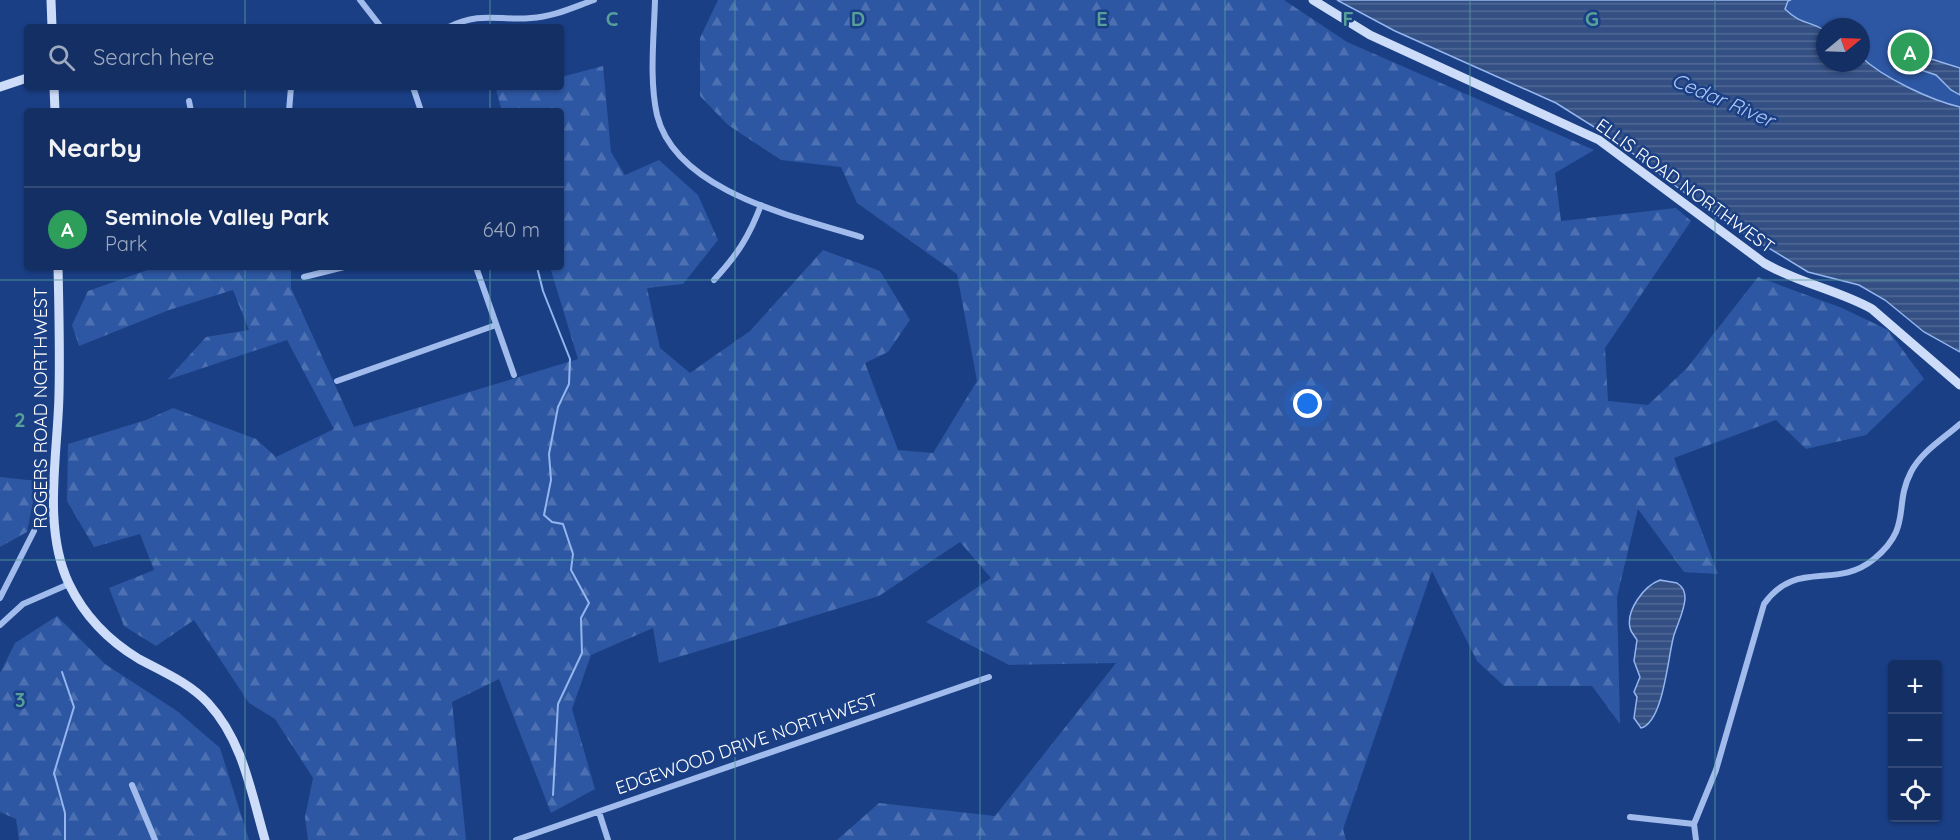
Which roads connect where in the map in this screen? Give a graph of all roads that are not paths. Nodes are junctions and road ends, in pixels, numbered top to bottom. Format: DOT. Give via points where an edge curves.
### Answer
graph roads {
  1 [pos="51,0"];
  2 [pos="360,0"];
  3 [pos="594,0"];
  4 [pos="655,0"];
  5 [pos="1313,0"];
  6 [pos="52,24"];
  7 [pos="379,24"];
  8 [pos="456,24"];
  9 [pos="24,79"];
  10 [pos="0,87"];
  11 [pos="54,90"];
  12 [pos="291,90"];
  13 [pos="413,90"];
  14 [pos="189,101"];
  15 [pos="55,108"];
  16 [pos="190,108"];
  17 [pos="289,108"];
  18 [pos="420,108"];
  19 [pos="761,205"];
  20 [pos="861,237"];
  21 [pos="58,270"];
  22 [pos="332,270"];
  23 [pos="477,270"];
  24 [pos="304,277"];
  25 [pos="714,280"];
  26 [pos="496,325"];
  27 [pos="514,375"];
  28 [pos="337,381"];
  29 [pos="1960,385"];
  30 [pos="1960,424"];
  31 [pos="34,531"];
  32 [pos="69,584"];
  33 [pos="0,598"];
  34 [pos="1,612"];
  35 [pos="6,618"];
  36 [pos="0,625"];
  37 [pos="988,677"];
  38 [pos="132,785"];
  39 [pos="599,812"];
  40 [pos="1630,817"];
  41 [pos="1694,824"];
  42 [pos="155,840"];
  43 [pos="265,840"];
  44 [pos="516,840"];
  45 [pos="608,840"];
  46 [pos="1696,840"];
  1 -- 6 [label="street"];
  2 -- 7 [label="street"];
  3 -- 8 [label="street" via="542,17 480,16"];
  4 -- 19 [label="street" via="654,96 668,140 701,174"];
  5 -- 29 [label="street, ELLIS ROAD NORTHWEST" via="1370,35 1599,140 1764,263 1872,309"];
  9 -- 10 [label="street"];
  11 -- 15 [label="street"];
  12 -- 17 [label="street"];
  13 -- 18 [label="street"];
  14 -- 16 [label="street"];
  19 -- 20 [label="street"];
  19 -- 25 [label="street" via="738,254"];
  21 -- 32 [label="street, ROGERS ROAD NORTHWEST" via="55,510 56,538"];
  22 -- 24 [label="street"];
  23 -- 26 [label="street"];
  26 -- 27 [label="street"];
  26 -- 28 [label="street"];
  30 -- 41 [label="street" via="1920,457 1910,474 1895,536 1885,549 1860,569 1845,575 1801,577 1784,583 1764,604 1716,770"];
  31 -- 33 [label="street, ROGERS ROAD NORTHWEST"];
  32 -- 35 [label="street" via="23,604"];
  32 -- 43 [label="street, ROGERS ROAD NORTHWEST" via="90,617 112,640 188,686 223,722 242,759"];
  34 -- 35 [label="street"];
  35 -- 36 [label="street"];
  37 -- 39 [label="street, EDGEWOOD DRIVE NORTHWEST"];
  38 -- 42 [label="street"];
  39 -- 44 [label="street, EDGEWOOD DRIVE NORTHWEST"];
  39 -- 45 [label="street"];
  40 -- 41 [label="street"];
  41 -- 46 [label="street"];
}
